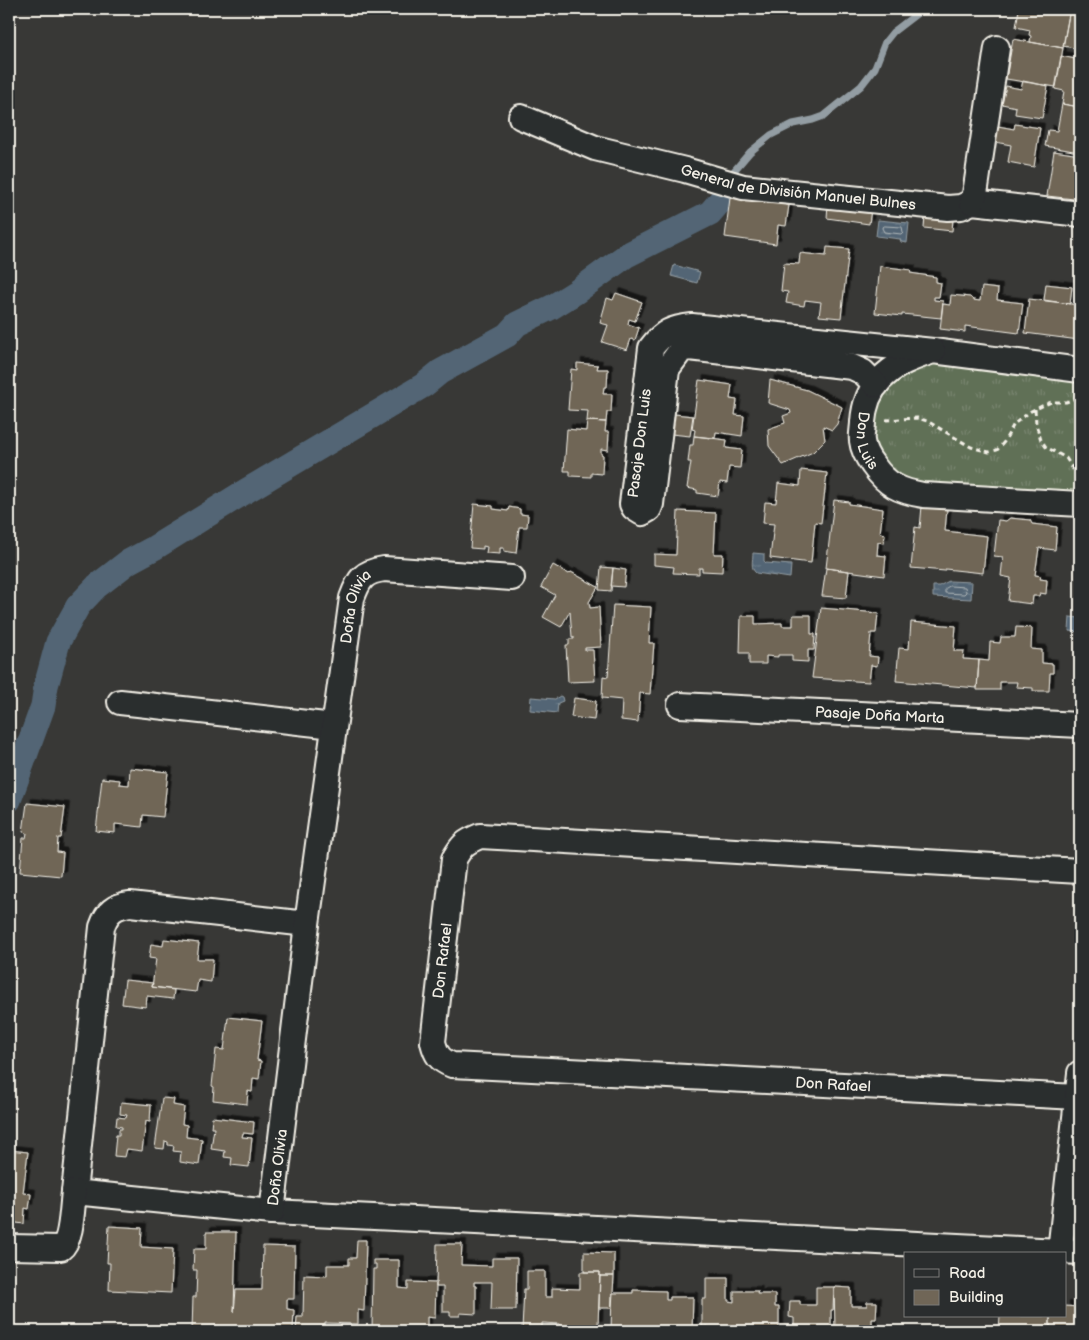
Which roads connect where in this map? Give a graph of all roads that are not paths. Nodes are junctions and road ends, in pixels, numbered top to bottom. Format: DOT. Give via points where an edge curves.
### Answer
graph roads {
  1 [pos="997,48"];
  2 [pos="521,117"];
  3 [pos="972,202"];
  4 [pos="1080,214"];
  5 [pos="859,343"];
  6 [pos="933,351"];
  7 [pos="835,364"];
  8 [pos="1080,370"];
  9 [pos="876,385"];
  10 [pos="1080,504"];
  11 [pos="512,578"];
  12 [pos="120,702"];
  13 [pos="680,704"];
  14 [pos="1080,725"];
  15 [pos="334,726"];
  16 [pos="1080,871"];
  17 [pos="307,924"];
  18 [pos="1080,1073"];
  19 [pos="1078,1098"];
  20 [pos="74,1192"];
  21 [pos="272,1212"];
  22 [pos="9,1246"];
  23 [pos="1070,1251"];
  1 -- 3 [label="street"];
  2 -- 3 [label="street, General de División Manuel Bulnes" via="595,148 743,187 948,208"];
  3 -- 4 [label="street, General de División Manuel Bulnes"];
  5 -- 6 [label="street, Pasaje Don Luis"];
  5 -- 7 [label="street"];
  5 -- 7 [label="street, Pasaje Don Luis" via="692,326 678,328 658,338 651,348 631,499 634,508 642,513 651,504 668,369 681,350 689,348"];
  6 -- 8 [label="street, Don Luis"];
  6 -- 9 [label="street, Don Luis" via="894,367"];
  7 -- 9 [label="street, Pasaje Don Luis" via="863,372"];
  9 -- 10 [label="street, Don Luis" via="867,400 862,441 865,454 888,483 923,494"];
  11 -- 15 [label="street, Doña Olivia" via="384,569 370,571 356,585 352,598"];
  12 -- 15 [label="street"];
  13 -- 14 [label="street, Pasaje Doña Marta"];
  15 -- 17 [label="street, Doña Olivia"];
  16 -- 19 [label="street, Don Rafael" via="480,836 467,841 454,859 433,1042 435,1053 452,1065"];
  17 -- 20 [label="street" via="130,904 112,909 102,927"];
  17 -- 21 [label="street, Doña Olivia"];
  18 -- 19 [label="street"];
  19 -- 23 [label="street"];
  20 -- 21 [label="street, Doña Olivia"];
  20 -- 22 [label="street" via="65,1244 60,1248"];
  21 -- 23 [label="street"];
}
